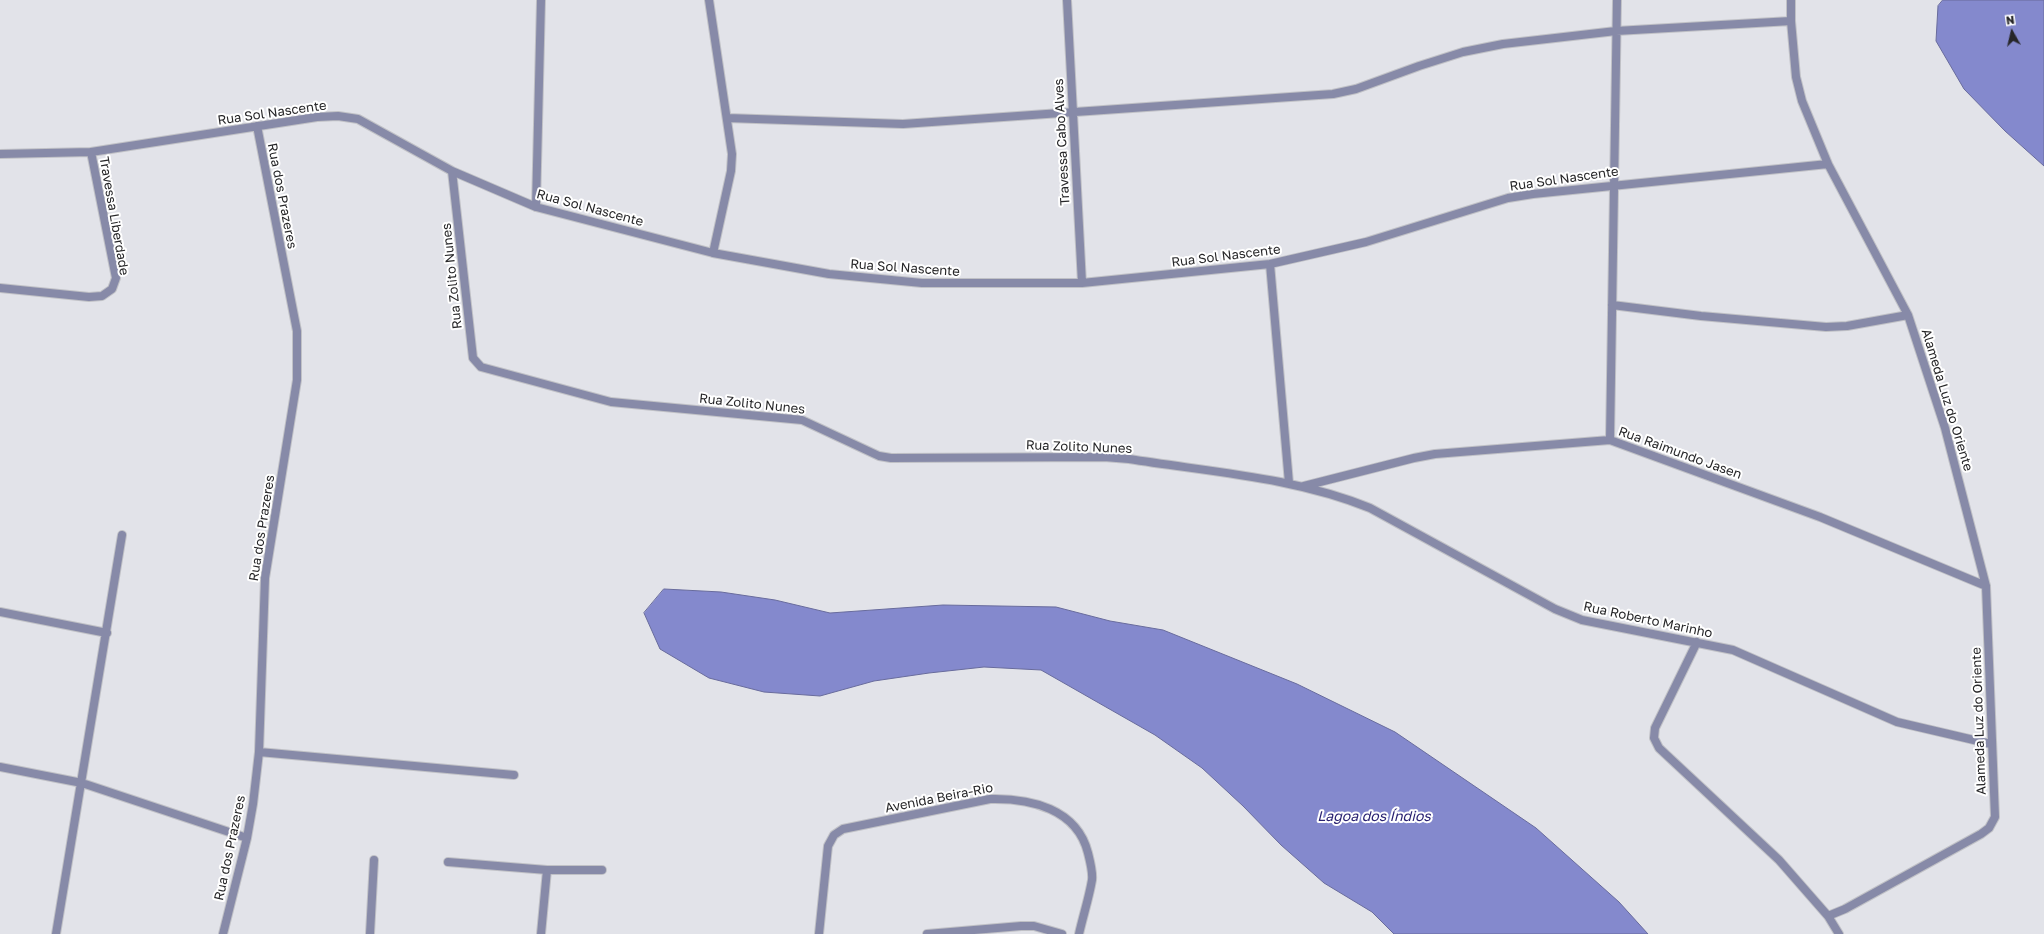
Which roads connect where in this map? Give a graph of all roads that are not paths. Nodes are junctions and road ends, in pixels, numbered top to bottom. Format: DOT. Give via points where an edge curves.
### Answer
graph roads {
  1 [pos="541,0"];
  2 [pos="709,0"];
  3 [pos="1066,0"];
  4 [pos="1617,0"];
  5 [pos="1791,0"];
  6 [pos="1791,21"];
  7 [pos="1616,31"];
  8 [pos="1072,114"];
  9 [pos="727,118"];
  10 [pos="257,126"];
  11 [pos="91,152"];
  12 [pos="0,154"];
  13 [pos="1828,164"];
  14 [pos="452,171"];
  15 [pos="1613,184"];
  16 [pos="536,207"];
  17 [pos="713,253"];
  18 [pos="1270,264"];
  19 [pos="1082,283"];
  20 [pos="0,288"];
  21 [pos="1612,305"];
  22 [pos="1908,316"];
  23 [pos="1610,440"];
  24 [pos="1289,483"];
  25 [pos="1303,486"];
  26 [pos="122,536"];
  27 [pos="1986,586"];
  28 [pos="0,612"];
  29 [pos="106,633"];
  30 [pos="1697,642"];
  31 [pos="1991,744"];
  32 [pos="260,752"];
  33 [pos="0,766"];
  34 [pos="514,775"];
  35 [pos="82,783"];
  36 [pos="247,838"];
  37 [pos="374,860"];
  38 [pos="448,862"];
  39 [pos="547,870"];
  40 [pos="602,870"];
  41 [pos="1828,916"];
  42 [pos="56,934"];
  43 [pos="223,934"];
  44 [pos="370,934"];
  45 [pos="541,934"];
  46 [pos="820,934"];
  47 [pos="927,934"];
  48 [pos="1062,934"];
  49 [pos="1079,934"];
  50 [pos="1839,934"];
  1 -- 16 [label="street"];
  2 -- 9 [label="street"];
  3 -- 8 [label="street, Travessa Cabo Alves"];
  4 -- 7 [label="street"];
  5 -- 6 [label="street, Alameda Luz do Oriente"];
  6 -- 7 [label="street"];
  6 -- 13 [label="street, Alameda Luz do Oriente" via="1796,77 1802,101"];
  7 -- 8 [label="street" via="1503,44 1463,52 1356,89 1333,94"];
  7 -- 15 [label="street"];
  8 -- 9 [label="street" via="903,124"];
  8 -- 19 [label="street, Travessa Cabo Alves"];
  9 -- 17 [label="street" via="732,154 731,171"];
  10 -- 11 [label="street, Rua Sol Nascente"];
  10 -- 14 [label="street, Rua Sol Nascente" via="317,116 358,119"];
  10 -- 32 [label="street, Rua dos Prazeres" via="297,331 297,373 265,578"];
  11 -- 12 [label="street, Rua Sol Nascente"];
  11 -- 20 [label="street, Travessa Liberdade" via="116,278 112,289 102,296 89,297"];
  13 -- 15 [label="street, Rua Sol Nascente"];
  13 -- 22 [label="street, Alameda Luz do Oriente"];
  14 -- 16 [label="street, Rua Sol Nascente"];
  14 -- 24 [label="street, Rua Zolito Nunes" via="473,358 480,367 611,402 802,420 879,456 891,458 1104,457"];
  15 -- 18 [label="street, Rua Sol Nascente" via="1508,198 1366,242"];
  15 -- 21 [label="street"];
  16 -- 17 [label="street, Rua Sol Nascente"];
  17 -- 19 [label="street, Rua Sol Nascente" via="829,274 914,282"];
  18 -- 19 [label="street, Rua Sol Nascente"];
  18 -- 24 [label="street"];
  21 -- 22 [label="street" via="1826,327"];
  21 -- 23 [label="street"];
  22 -- 27 [label="street, Alameda Luz do Oriente" via="1945,428"];
  23 -- 25 [label="street, Rua Raimundo Jasen" via="1435,454"];
  23 -- 27 [label="street, Rua Raimundo Jasen" via="1820,517"];
  24 -- 25 [label="street, Rua Roberto Marinho"];
  25 -- 30 [label="street, Rua Roberto Marinho" via="1346,498 1370,508 1555,609 1582,620"];
  26 -- 29 [label="street"];
  27 -- 31 [label="street, Alameda Luz do Oriente"];
  28 -- 29 [label="street"];
  29 -- 35 [label="street"];
  30 -- 31 [label="street, Rua Roberto Marinho" via="1749,656 1897,722"];
  30 -- 41 [label="street" via="1655,728 1654,738 1659,748 1779,860"];
  31 -- 41 [label="street, Alameda Luz do Oriente" via="1995,817 1989,828 1845,909"];
  32 -- 34 [label="street"];
  32 -- 36 [label="street, Rua dos Prazeres"];
  33 -- 35 [label="street"];
  35 -- 36 [label="street"];
  35 -- 42 [label="street"];
  36 -- 43 [label="street, Rua dos Prazeres"];
  37 -- 44 [label="street"];
  38 -- 39 [label="street"];
  39 -- 40 [label="street"];
  39 -- 45 [label="street"];
  41 -- 50 [label="street"];
  46 -- 49 [label="street, Avenida Beira-Rio" via="828,846 834,835 843,830 990,799 1013,798 1043,806 1067,818 1081,833 1086,845 1092,879"];
  47 -- 48 [label="street" via="1020,926 1034,926"];
}
